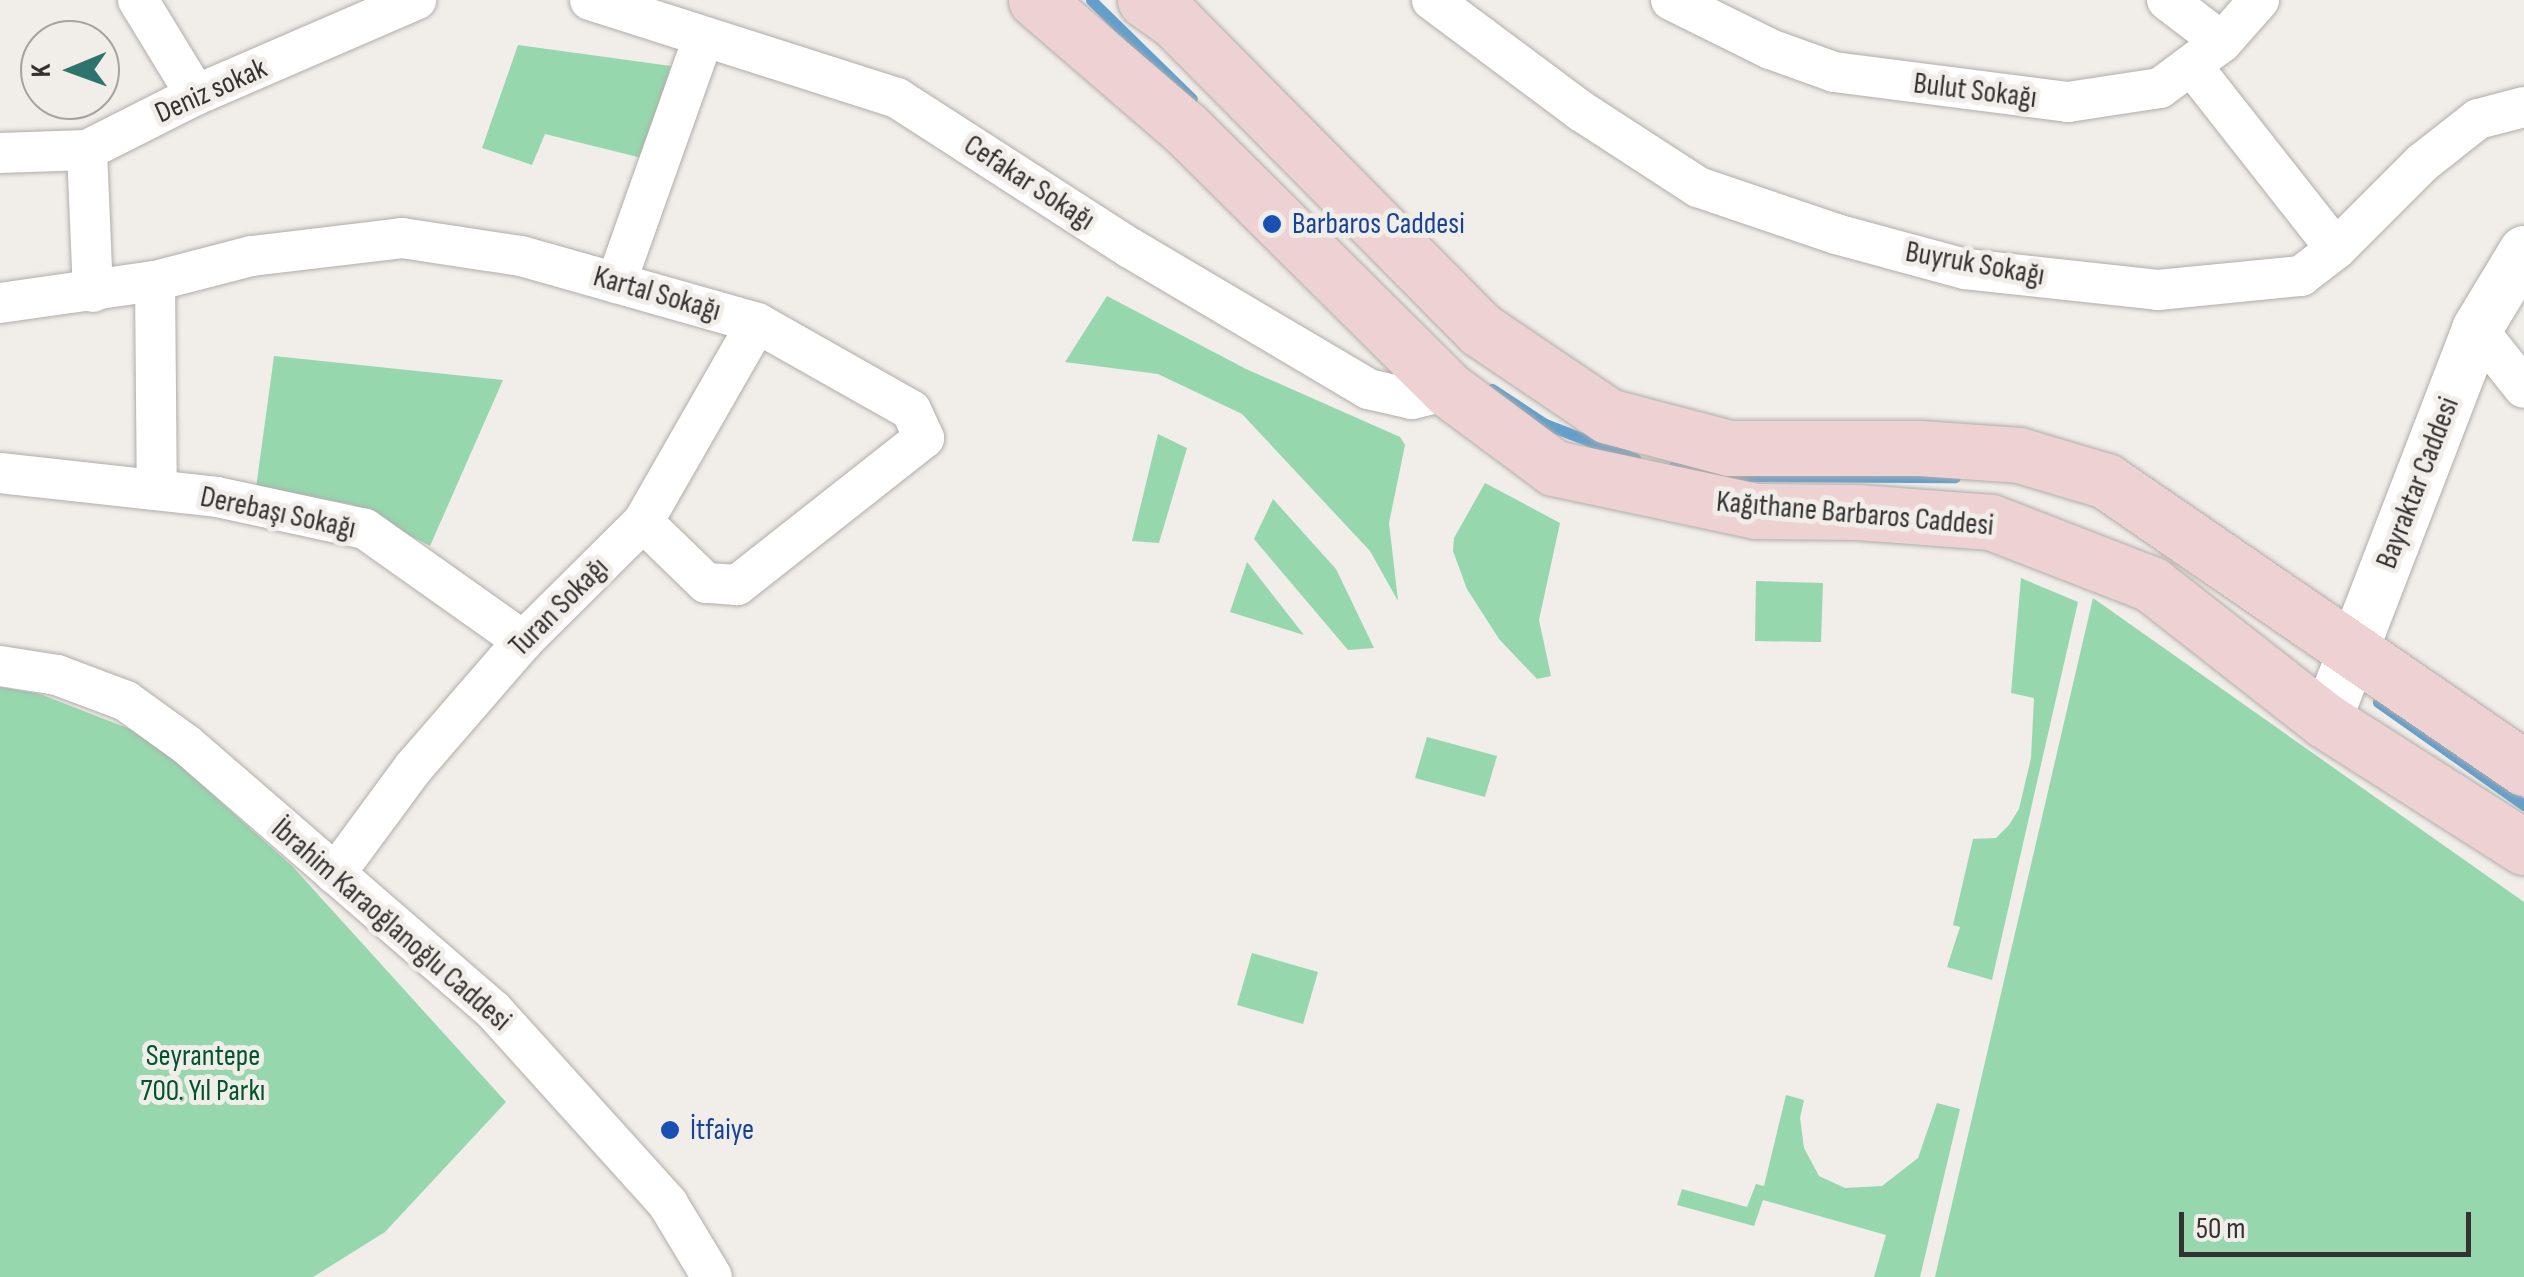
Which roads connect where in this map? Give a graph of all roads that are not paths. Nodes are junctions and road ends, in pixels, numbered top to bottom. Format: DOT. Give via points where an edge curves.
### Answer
graph roads {
  1 [pos="138,0"];
  2 [pos="416,0"];
  3 [pos="590,0"];
  4 [pos="1036,0"];
  5 [pos="1145,0"];
  6 [pos="1432,0"];
  7 [pos="1671,0"];
  8 [pos="2167,0"];
  9 [pos="2259,0"];
  10 [pos="703,38"];
  11 [pos="2207,54"];
  12 [pos="196,95"];
  13 [pos="2524,107"];
  14 [pos="88,150"];
  15 [pos="0,153"];
  16 [pos="2336,249"];
  17 [pos="2524,251"];
  18 [pos="155,282"];
  19 [pos="616,283"];
  20 [pos="93,292"];
  21 [pos="0,303"];
  22 [pos="757,323"];
  23 [pos="2477,329"];
  24 [pos="2524,388"];
  25 [pos="1448,390"];
  26 [pos="0,473"];
  27 [pos="157,490"];
  28 [pos="643,522"];
  29 [pos="523,641"];
  30 [pos="2352,650"];
  31 [pos="0,666"];
  32 [pos="2326,721"];
  33 [pos="2524,768"];
  34 [pos="2524,847"];
  35 [pos="335,874"];
  36 [pos="712,1277"];
  1 -- 12 [label="street"];
  2 -- 12 [label="street, Deniz sokak"];
  3 -- 10 [label="street, Cefakar Sokağı"];
  4 -- 25 [label="main road, Kağıthane Barbaros Caddesi" via="1184,128"];
  5 -- 30 [label="main road, Kağıthane Barbaros Caddesi" via="1175,21 1482,330 1608,416 1729,448 2019,454 2106,481"];
  6 -- 16 [label="street, Buyruk Sokağı" via="1580,111 1698,188 1836,234 1965,268 2158,290 2301,276"];
  7 -- 11 [label="street, Bulut Sokağı" via="1834,72 1999,96 2068,102 2160,88"];
  8 -- 11 [label="street"];
  9 -- 11 [label="street, Bulut Sokağı"];
  10 -- 19 [label="street"];
  10 -- 25 [label="street, Cefakar Sokağı" via="897,98 1130,248 1368,389 1412,399"];
  11 -- 16 [label="street"];
  12 -- 14 [label="street, Deniz sokak"];
  13 -- 16 [label="street, Buyruk Sokağı" via="2478,119 2422,163"];
  14 -- 15 [label="street, Deniz sokak"];
  14 -- 20 [label="street"];
  17 -- 23 [label="street, Bayraktar Caddesi"];
  18 -- 19 [label="street, Kartal Sokağı" via="252,256 402,238 522,256"];
  18 -- 20 [label="street, Kartal Sokağı"];
  18 -- 27 [label="street"];
  19 -- 22 [label="street, Kartal Sokağı"];
  20 -- 21 [label="street, Kartal Sokağı"];
  22 -- 28 [label="street, Turan Sokağı"];
  22 -- 28 [label="street, Kartal Sokağı" via="910,410 924,438 737,586 706,584"];
  23 -- 24 [label="street"];
  23 -- 30 [label="street, Bayraktar Caddesi"];
  25 -- 32 [label="main road, Kağıthane Barbaros Caddesi" via="1554,468 1756,512 1991,522 2151,584"];
  26 -- 27 [label="street, Derebaşı Sokağı"];
  27 -- 29 [label="street, Derebaşı Sokağı" via="365,529"];
  28 -- 29 [label="street, Turan Sokağı"];
  29 -- 35 [label="street, Turan Sokağı" via="414,766"];
  30 -- 32 [label="street, Bayraktar Caddesi"];
  30 -- 33 [label="main road, Kağıthane Barbaros Caddesi"];
  31 -- 35 [label="street, İbrahim Karaoğlanoğlu Caddesi" via="58,675 126,701"];
  32 -- 34 [label="main road, Kağıthane Barbaros Caddesi"];
  35 -- 36 [label="street, İbrahim Karaoğlanoğlu Caddesi" via="494,1010 668,1204"];
}
